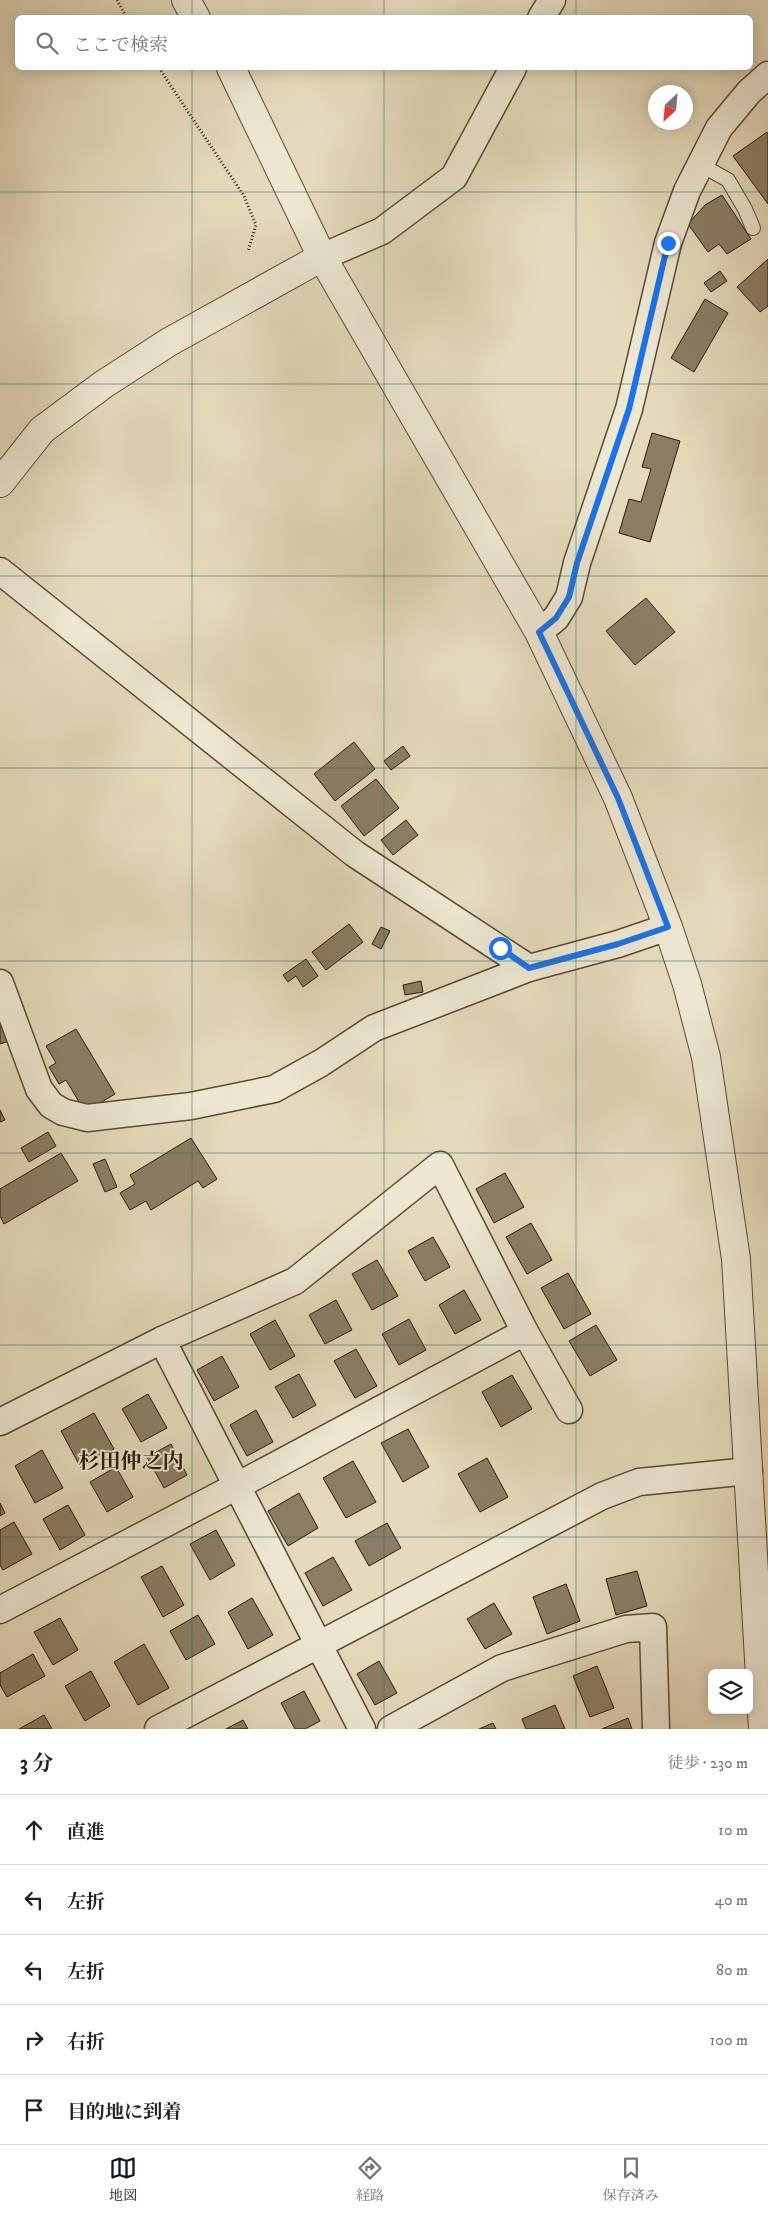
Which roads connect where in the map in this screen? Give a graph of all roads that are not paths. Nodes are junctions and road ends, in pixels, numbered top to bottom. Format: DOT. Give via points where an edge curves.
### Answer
graph roads {
  1 [pos="186,0"];
  2 [pos="552,0"];
  3 [pos="194,15"];
  4 [pos="544,15"];
  5 [pos="232,70"];
  6 [pos="512,70"];
  7 [pos="768,75"];
  8 [pos="700,165"];
  9 [pos="753,228"];
  10 [pos="322,257"];
  11 [pos="0,482"];
  12 [pos="0,571"];
  13 [pos="539,632"];
  14 [pos="668,927"];
  15 [pos="529,968"];
  16 [pos="0,984"];
  17 [pos="525,1332"];
  18 [pos="162,1340"];
  19 [pos="569,1410"];
  20 [pos="0,1422"];
  21 [pos="749,1471"];
  22 [pos="237,1486"];
  23 [pos="0,1610"];
  24 [pos="319,1643"];
  25 [pos="158,1729"];
  26 [pos="362,1729"];
  27 [pos="391,1729"];
  28 [pos="656,1729"];
  29 [pos="763,1729"];
  1 -- 3 [label="street"];
  2 -- 4 [label="street"];
  5 -- 10 [label="street"];
  6 -- 10 [label="street" via="454,177 382,231"];
  7 -- 8 [label="street" via="719,128"];
  8 -- 9 [label="lane" via="728,180"];
  8 -- 13 [label="street" via="668,243 629,409 577,563 569,597 556,618"];
  10 -- 11 [label="street" via="169,342 104,384 42,430"];
  10 -- 13 [label="street"];
  12 -- 15 [label="street" via="355,854"];
  13 -- 14 [label="street" via="618,798"];
  14 -- 15 [label="street"];
  14 -- 21 [label="street" via="706,1057 736,1259"];
  15 -- 16 [label="street" via="374,1028 274,1089 191,1106 87,1118 63,1112 51,1105 39,1089"];
  17 -- 18 [label="street" via="440,1164 294,1281"];
  17 -- 19 [label="street"];
  17 -- 22 [label="street"];
  18 -- 20 [label="street"];
  18 -- 22 [label="street"];
  21 -- 24 [label="street" via="639,1482 602,1496"];
  21 -- 29 [label="street"];
  22 -- 23 [label="street"];
  22 -- 24 [label="street"];
  24 -- 25 [label="street"];
  24 -- 26 [label="street"];
  27 -- 28 [label="street" via="502,1668 626,1629 653,1626"];
}
